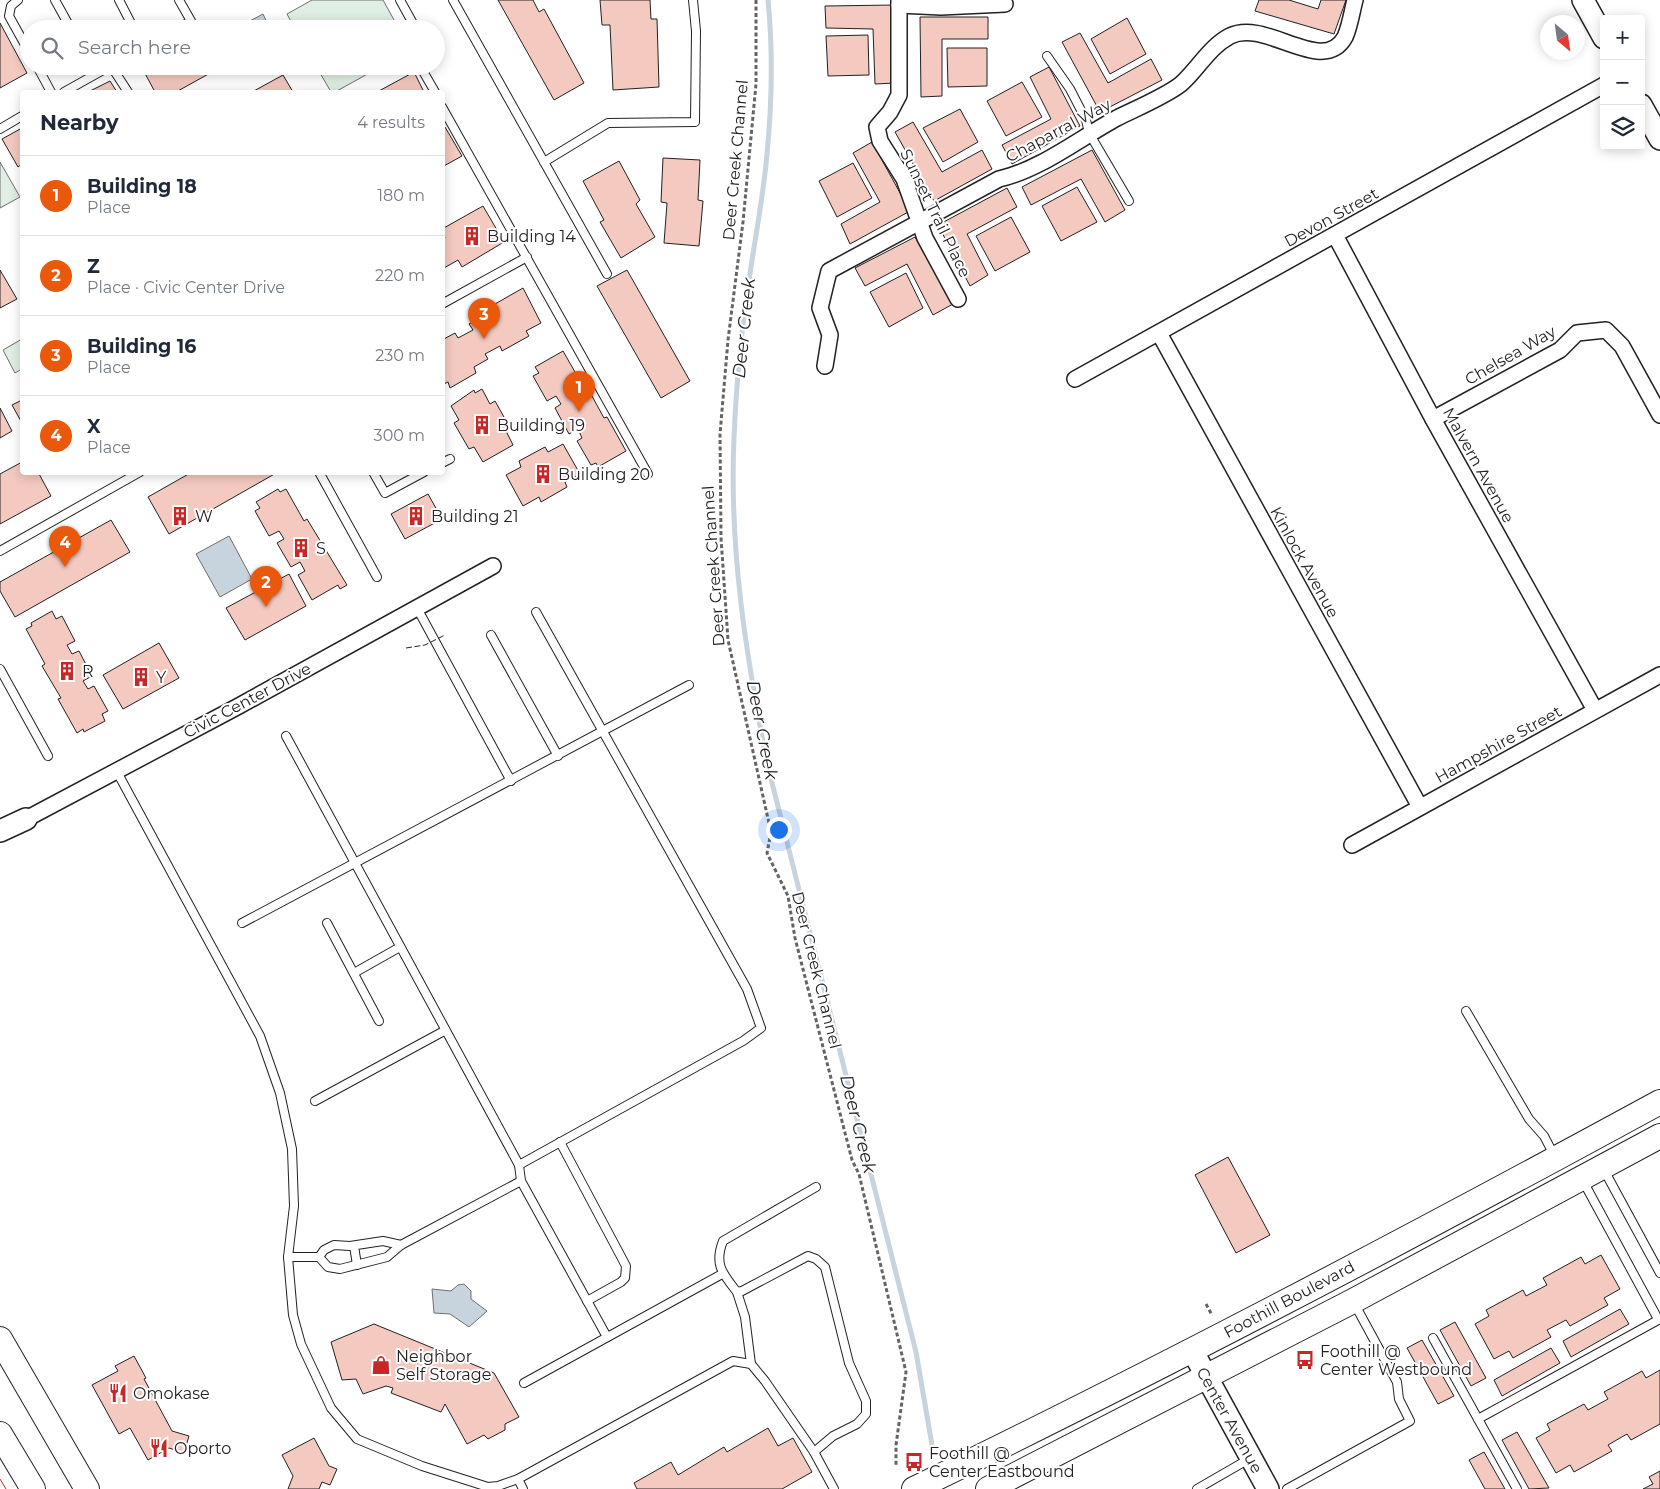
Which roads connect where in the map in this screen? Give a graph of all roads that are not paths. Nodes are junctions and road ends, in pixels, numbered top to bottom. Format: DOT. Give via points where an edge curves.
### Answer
graph roads {
  1 [pos="18,0"];
  2 [pos="55,0"];
  3 [pos="118,0"];
  4 [pos="179,0"];
  5 [pos="400,0"];
  6 [pos="453,0"];
  7 [pos="693,0"];
  8 [pos="1356,0"];
  9 [pos="1583,0"];
  10 [pos="899,3"];
  11 [pos="1005,4"];
  12 [pos="66,20"];
  13 [pos="129,20"];
  14 [pos="190,20"];
  15 [pos="411,20"];
  16 [pos="1600,31"];
  17 [pos="20,36"];
  18 [pos="1047,56"];
  19 [pos="41,75"];
  20 [pos="95,75"];
  21 [pos="117,75"];
  22 [pos="425,75"];
  23 [pos="1600,87"];
  24 [pos="50,90"];
  25 [pos="68,90"];
  26 [pos="127,90"];
  27 [pos="434,90"];
  28 [pos="1645,112"];
  29 [pos="445,113"];
  30 [pos="20,117"];
  31 [pos="0,129"];
  32 [pos="1089,133"];
  33 [pos="1660,139"];
  34 [pos="544,162"];
  35 [pos="1128,201"];
  36 [pos="920,222"];
  37 [pos="1335,235"];
  38 [pos="527,258"];
  39 [pos="607,274"];
  40 [pos="958,299"];
  41 [pos="445,302"];
  42 [pos="1159,334"];
  43 [pos="826,366"];
  44 [pos="1075,379"];
  45 [pos="1660,415"];
  46 [pos="1433,419"];
  47 [pos="648,474"];
  48 [pos="135,475"];
  49 [pos="321,475"];
  50 [pos="374,475"];
  51 [pos="418,475"];
  52 [pos="0,551"];
  53 [pos="493,566"];
  54 [pos="377,576"];
  55 [pos="417,608"];
  56 [pos="536,612"];
  57 [pos="492,635"];
  58 [pos="0,668"];
  59 [pos="1660,674"];
  60 [pos="689,685"];
  61 [pos="1595,710"];
  62 [pos="603,731"];
  63 [pos="286,736"];
  64 [pos="48,756"];
  65 [pos="558,756"];
  66 [pos="116,770"];
  67 [pos="511,781"];
  68 [pos="1420,807"];
  69 [pos="26,819"];
  70 [pos="0,831"];
  71 [pos="1352,845"];
  72 [pos="356,864"];
  73 [pos="242,923"];
  74 [pos="327,923"];
  75 [pos="400,947"];
  76 [pos="354,973"];
  77 [pos="1466,1010"];
  78 [pos="379,1020"];
  79 [pos="444,1031"];
  80 [pos="315,1101"];
  81 [pos="1660,1102"];
  82 [pos="1660,1136"];
  83 [pos="560,1142"];
  84 [pos="1556,1158"];
  85 [pos="518,1165"];
  86 [pos="1603,1168"];
  87 [pos="1582,1179"];
  88 [pos="521,1181"];
  89 [pos="816,1186"];
  90 [pos="401,1245"];
  91 [pos="354,1246"];
  92 [pos="319,1257"];
  93 [pos="288,1258"];
  94 [pos="357,1265"];
  95 [pos="722,1274"];
  96 [pos="1660,1274"];
  97 [pos="736,1292"];
  98 [pos="587,1301"];
  99 [pos="1354,1301"];
  100 [pos="1659,1319"];
  101 [pos="607,1337"];
  102 [pos="1433,1338"];
  103 [pos="0,1339"];
  104 [pos="1192,1350"];
  105 [pos="751,1364"];
  106 [pos="1207,1377"];
  107 [pos="524,1383"];
  108 [pos="1478,1418"];
  109 [pos="0,1434"];
  110 [pos="814,1452"];
  111 [pos="1251,1458"];
  112 [pos="518,1479"];
  113 [pos="33,1489"];
  114 [pos="87,1489"];
  115 [pos="524,1489"];
  116 [pos="834,1489"];
  117 [pos="914,1489"];
  118 [pos="988,1489"];
  119 [pos="1197,1489"];
  120 [pos="1268,1489"];
  121 [pos="1286,1489"];
  122 [pos="1517,1489"];
  1 -- 17 [label="lane" via="11,6 9,16"];
  2 -- 12 [label="lane"];
  3 -- 13 [label="lane"];
  4 -- 14 [label="lane"];
  5 -- 15 [label="lane"];
  6 -- 34 [label="lane"];
  7 -- 34 [label="lane" via="695,122 608,123"];
  8 -- 32 [label="street, Chaparral Way" via="1345,37 1334,49 1319,53 1250,31 1230,36 1214,48 1180,85"];
  9 -- 16 [label="street"];
  10 -- 11 [label="street" via="941,7"];
  10 -- 36 [label="street, Sunset Trail Place" via="898,95 890,112 877,127 880,141 904,179"];
  18 -- 32 [label="lane" via="1070,89"];
  19 -- 24 [label="lane"];
  20 -- 25 [label="lane"];
  21 -- 26 [label="lane"];
  22 -- 27 [label="lane"];
  23 -- 37 [label="street, Devon Street"];
  28 -- 33 [label="street"];
  29 -- 38 [label="lane"];
  30 -- 31 [label="lane"];
  32 -- 35 [label="lane"];
  32 -- 36 [label="street, Chaparral Way" via="1019,174 999,179"];
  34 -- 39 [label="lane"];
  36 -- 40 [label="street, Sunset Trail Place" via="925,238"];
  36 -- 43 [label="street, Chaparral Way" via="829,271 820,308 830,335"];
  37 -- 42 [label="street, Devon Street"];
  37 -- 46 [label="street, Malvern Avenue"];
  38 -- 41 [label="lane"];
  38 -- 47 [label="lane"];
  42 -- 44 [label="street, Devon Street"];
  42 -- 68 [label="street, Kinlock Avenue"];
  45 -- 46 [label="street, Chelsea Way" via="1622,346 1606,330 1577,333 1560,350"];
  46 -- 61 [label="street, Malvern Avenue"];
  48 -- 52 [label="lane"];
  49 -- 54 [label="lane"];
  50 -- 51 [label="lane" via="384,493"];
  53 -- 55 [label="street, Civic Center Drive"];
  55 -- 66 [label="street, Civic Center Drive"];
  55 -- 67 [label="lane"];
  56 -- 62 [label="lane"];
  57 -- 65 [label="lane"];
  58 -- 64 [label="lane"];
  59 -- 61 [label="street, Hampshire Street"];
  60 -- 62 [label="lane"];
  61 -- 68 [label="street, Hampshire Street"];
  62 -- 65 [label="lane"];
  62 -- 83 [label="lane" via="747,989 761,1028"];
  63 -- 72 [label="lane"];
  65 -- 67 [label="lane"];
  66 -- 69 [label="street, Civic Center Drive"];
  66 -- 93 [label="lane" via="263,1044 280,1094 292,1149 294,1206"];
  67 -- 72 [label="lane"];
  68 -- 71 [label="street, Hampshire Street"];
  69 -- 70 [label="street, Civic Center Drive"];
  72 -- 73 [label="lane"];
  72 -- 75 [label="lane"];
  74 -- 76 [label="lane"];
  75 -- 76 [label="lane"];
  75 -- 79 [label="lane"];
  76 -- 78 [label="lane"];
  77 -- 84 [label="lane"];
  79 -- 80 [label="lane"];
  79 -- 85 [label="lane"];
  81 -- 84 [label="main road, Foothill Boulevard"];
  82 -- 86 [label="main road, Foothill Boulevard"];
  83 -- 85 [label="lane"];
  83 -- 98 [label="lane" via="626,1266 621,1282"];
  84 -- 104 [label="main road, Foothill Boulevard"];
  85 -- 88 [label="lane"];
  86 -- 87 [label="main road, Foothill Boulevard"];
  86 -- 96 [label="lane"];
  87 -- 99 [label="main road, Foothill Boulevard"];
  87 -- 100 [label="lane"];
  88 -- 90 [label="lane"];
  88 -- 98 [label="lane"];
  89 -- 95 [label="lane" via="723,1241 718,1255"];
  90 -- 91 [label="lane" via="383,1241"];
  90 -- 94 [label="lane" via="387,1257"];
  91 -- 92 [label="lane" via="334,1245"];
  91 -- 94 [label="lane"];
  92 -- 93 [label="lane"];
  92 -- 94 [label="lane" via="328,1266 340,1269"];
  93 -- 112 [label="lane" via="293,1315 301,1344 332,1408 357,1439 475,1484 498,1486"];
  95 -- 97 [label="lane"];
  95 -- 101 [label="lane"];
  97 -- 105 [label="lane" via="745,1317"];
  97 -- 110 [label="lane" via="808,1256 825,1267 848,1362 866,1401 866,1414 858,1424 833,1436"];
  98 -- 101 [label="lane"];
  99 -- 106 [label="main road, Foothill Boulevard"];
  99 -- 121 [label="lane" via="1397,1382 1399,1399 1410,1421"];
  100 -- 108 [label="lane"];
  101 -- 107 [label="lane"];
  102 -- 108 [label="lane"];
  103 -- 114 [label="main road"];
  104 -- 106 [label="street, Center Avenue"];
  104 -- 117 [label="main road, Foothill Boulevard"];
  105 -- 110 [label="lane"];
  105 -- 112 [label="lane" via="733,1361"];
  106 -- 111 [label="street, Center Avenue"];
  106 -- 118 [label="main road, Foothill Boulevard"];
  108 -- 122 [label="lane"];
  109 -- 113 [label="main road"];
  110 -- 116 [label="lane"];
  111 -- 119 [label="lane"];
  111 -- 120 [label="street, Center Avenue"];
  112 -- 115 [label="lane"];
}
